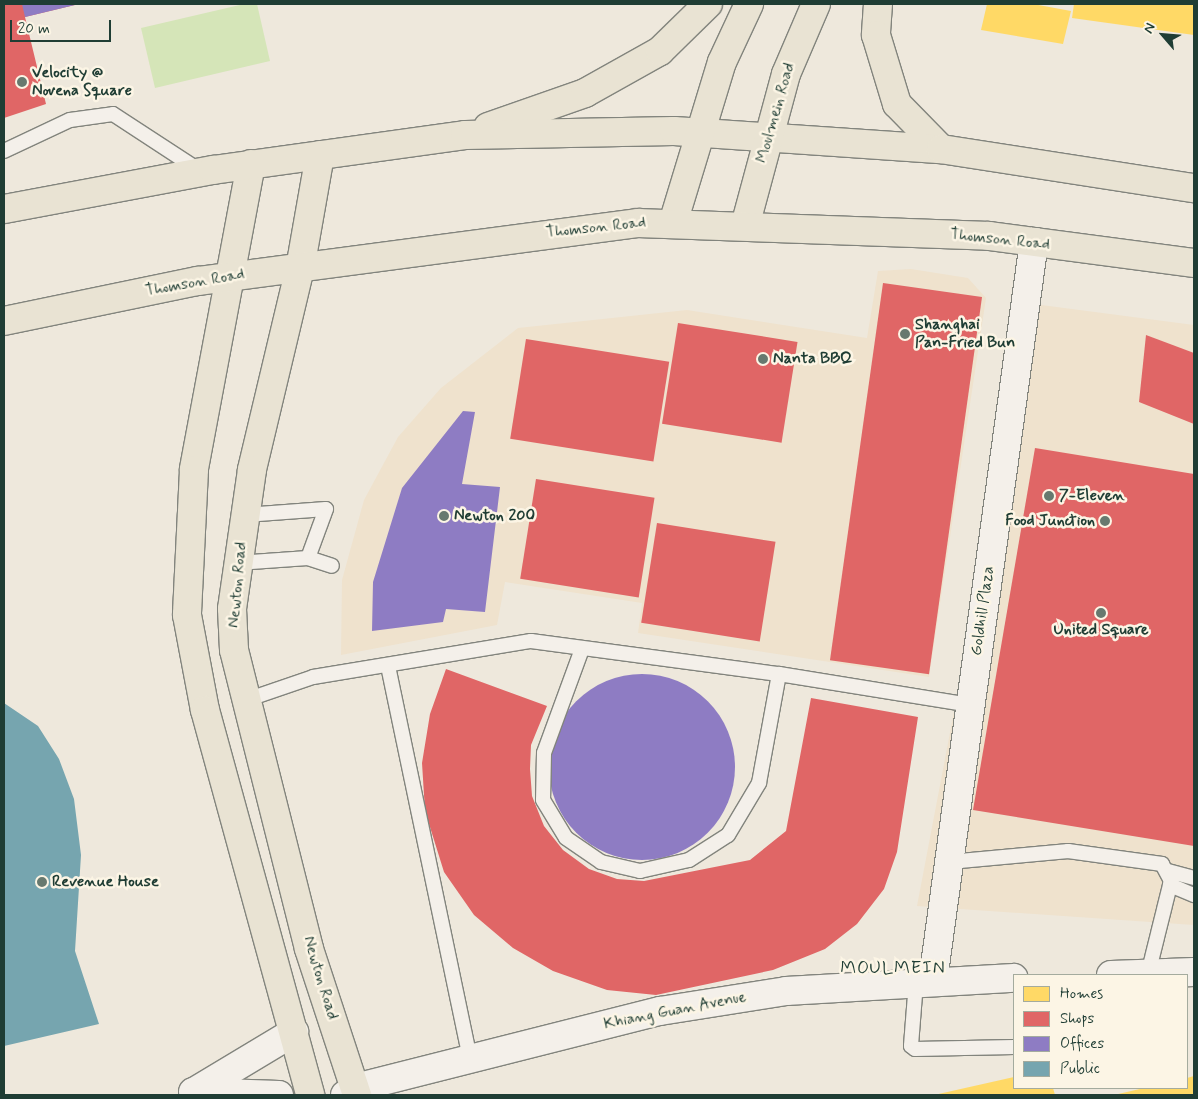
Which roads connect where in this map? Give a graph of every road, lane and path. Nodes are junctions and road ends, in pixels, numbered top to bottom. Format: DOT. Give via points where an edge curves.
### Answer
graph roads {
  1 [pos="708,4"];
  2 [pos="749,4"];
  3 [pos="816,4"];
  4 [pos="878,4"];
  5 [pos="701,132"];
  6 [pos="465,135"];
  7 [pos="768,137"];
  8 [pos="941,149"];
  9 [pos="4,150"];
  10 [pos="320,155"];
  11 [pos="251,164"];
  12 [pos="202,173"];
  13 [pos="1194,188"];
  14 [pos="4,209"];
  15 [pos="673,222"];
  16 [pos="745,226"];
  17 [pos="1034,242"];
  18 [pos="1194,263"];
  19 [pos="300,268"];
  20 [pos="232,276"];
  21 [pos="4,321"];
  22 [pos="245,516"];
  23 [pos="308,558"];
  24 [pos="237,562"];
  25 [pos="332,566"];
  26 [pos="582,649"];
  27 [pos="388,666"];
  28 [pos="779,674"];
  29 [pos="246,700"];
  30 [pos="970,706"];
  31 [pos="949,862"];
  32 [pos="1169,878"];
  33 [pos="1194,878"];
  34 [pos="1194,895"];
  35 [pos="1194,972"];
  36 [pos="1148,974"];
  37 [pos="1013,978"];
  38 [pos="924,981"];
  39 [pos="294,1032"];
  40 [pos="1013,1047"];
  41 [pos="470,1058"];
  42 [pos="352,1093"];
  43 [pos="187,1094"];
  44 [pos="279,1095"];
  45 [pos="310,1095"];
  1 -- 6 [label="main road" via="660,51 585,93"];
  2 -- 5 [label="main road" via="722,62"];
  3 -- 7 [label="main road, Moulmein Road" via="786,74"];
  4 -- 8 [label="main road" via="876,35 898,104"];
  5 -- 6 [label="main road"];
  5 -- 7 [label="main road"];
  5 -- 15 [label="main road"];
  6 -- 10 [label="main road"];
  7 -- 8 [label="main road"];
  7 -- 16 [label="main road, Moulmein Road"];
  8 -- 13 [label="main road"];
  9 -- 12 [label="lane" via="70,120 113,114"];
  10 -- 11 [label="main road"];
  10 -- 19 [label="main road, Newton Road"];
  11 -- 12 [label="main road"];
  11 -- 20 [label="main road"];
  12 -- 14 [label="main road"];
  15 -- 16 [label="main road, Thomson Road"];
  15 -- 19 [label="main road, Thomson Road" via="582,228"];
  16 -- 17 [label="main road, Thomson Road"];
  17 -- 18 [label="main road, Thomson Road"];
  17 -- 30 [label="street, Goldhill Plaza"];
  19 -- 20 [label="main road, Thomson Road"];
  19 -- 22 [label="main road, Newton Road"];
  20 -- 21 [label="main road, Thomson Road"];
  20 -- 39 [label="main road" via="194,470 187,615 205,710"];
  22 -- 23 [label="lane" via="326,509"];
  22 -- 24 [label="main road, Newton Road"];
  23 -- 24 [label="lane"];
  23 -- 25 [label="lane"];
  24 -- 29 [label="main road, Newton Road" via="234,650"];
  26 -- 27 [label="lane" via="532,641"];
  26 -- 28 [label="lane"];
  26 -- 28 [label="lane" via="544,753 543,800 566,838 601,862 640,871 689,860 728,835 759,783"];
  27 -- 29 [label="lane" via="313,677"];
  27 -- 41 [label="lane"];
  28 -- 30 [label="lane"];
  29 -- 42 [label="main road, Newton Road" via="309,949"];
  30 -- 31 [label="street, Goldhill Plaza"];
  31 -- 32 [label="lane" via="1068,850 1123,855 1162,864"];
  31 -- 38 [label="street, Goldhill Plaza"];
  32 -- 33 [label="lane"];
  32 -- 34 [label="lane"];
  32 -- 36 [label="lane"];
  35 -- 36 [label="street"];
  37 -- 38 [label="street, Khiang Guan Avenue"];
  38 -- 40 [label="lane" via="911,1046 915,1049"];
  38 -- 41 [label="street, Khiang Guan Avenue" via="786,991 660,1011"];
  39 -- 43 [label="street"];
  39 -- 45 [label="main road"];
  41 -- 42 [label="street, Khiang Guan Avenue"];
  43 -- 44 [label="street"];
}
